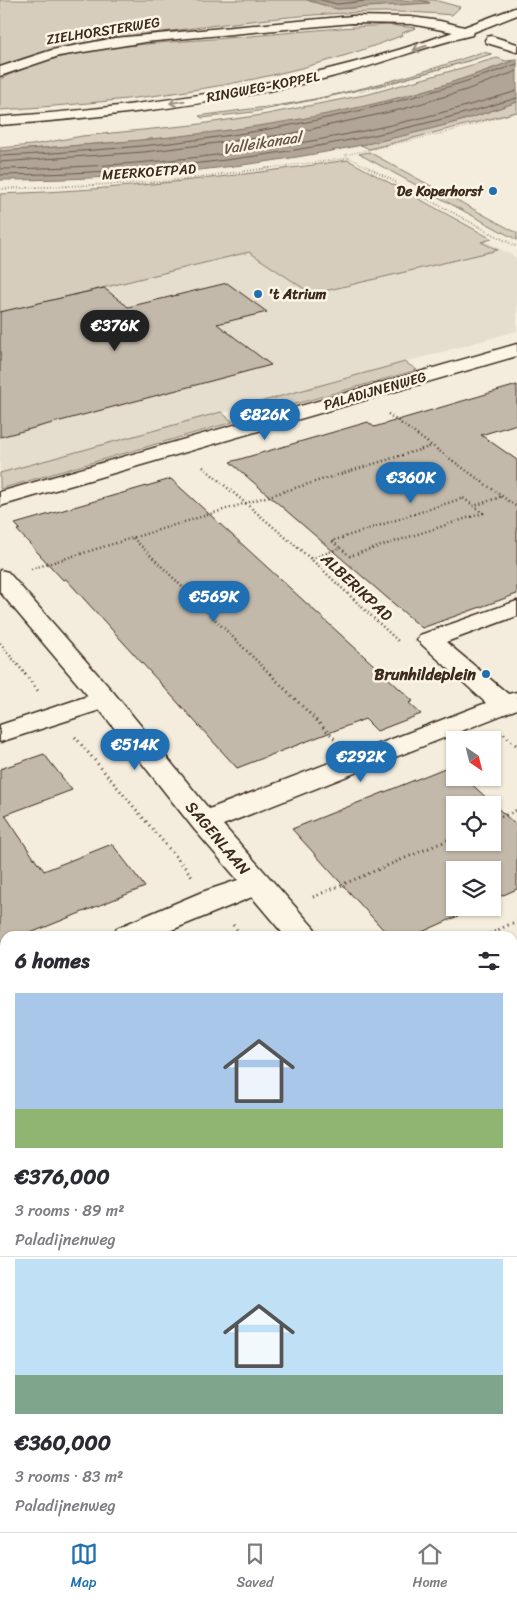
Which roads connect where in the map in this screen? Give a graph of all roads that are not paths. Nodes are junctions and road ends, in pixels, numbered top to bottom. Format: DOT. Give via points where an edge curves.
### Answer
graph roads {
  1 [pos="517,10"];
  2 [pos="482,25"];
  3 [pos="466,31"];
  4 [pos="185,34"];
  5 [pos="512,34"];
  6 [pos="487,41"];
  7 [pos="517,48"];
  8 [pos="0,72"];
  9 [pos="269,100"];
  10 [pos="0,121"];
  11 [pos="0,131"];
  12 [pos="517,350"];
  13 [pos="1,499"];
  14 [pos="1,578"];
  15 [pos="517,608"];
  16 [pos="105,699"];
  17 [pos="501,706"];
  18 [pos="0,734"];
  19 [pos="204,822"];
  20 [pos="258,884"];
  21 [pos="140,931"];
  22 [pos="299,931"];
  1 -- 2 [label="main road, RINGWEG-KOPPEL"];
  2 -- 3 [label="main road, RINGWEG-KOPPEL"];
  2 -- 4 [label="main road, ZIELHORSTERWEG" via="428,15 386,14 283,20"];
  2 -- 5 [label="main road, ZIELHORSTERWEG"];
  3 -- 4 [label="main road, ZIELHORSTERWEG" via="415,21 386,20"];
  3 -- 6 [label="main road, ZIELHORSTERWEG"];
  3 -- 10 [label="main road, RINGWEG-KOPPEL, one-way" via="384,59 266,88 151,106"];
  4 -- 8 [label="main road, ZIELHORSTERWEG" via="72,50"];
  5 -- 6 [label="main road"];
  6 -- 7 [label="main road, ZIELHORSTERWEG"];
  9 -- 11 [label="main road, RINGWEG-KOPPEL" via="156,117"];
  12 -- 13 [label="main road, PALADIJNENWEG"];
  14 -- 16 [label="main road, SAGENLAAN"];
  15 -- 17 [label="main road" via="429,640"];
  16 -- 18 [label="main road"];
  16 -- 19 [label="main road, SAGENLAAN"];
  17 -- 19 [label="main road"];
  19 -- 20 [label="main road, SAGENLAAN"];
  20 -- 21 [label="main road"];
  20 -- 22 [label="main road, SAGENLAAN"];
}
